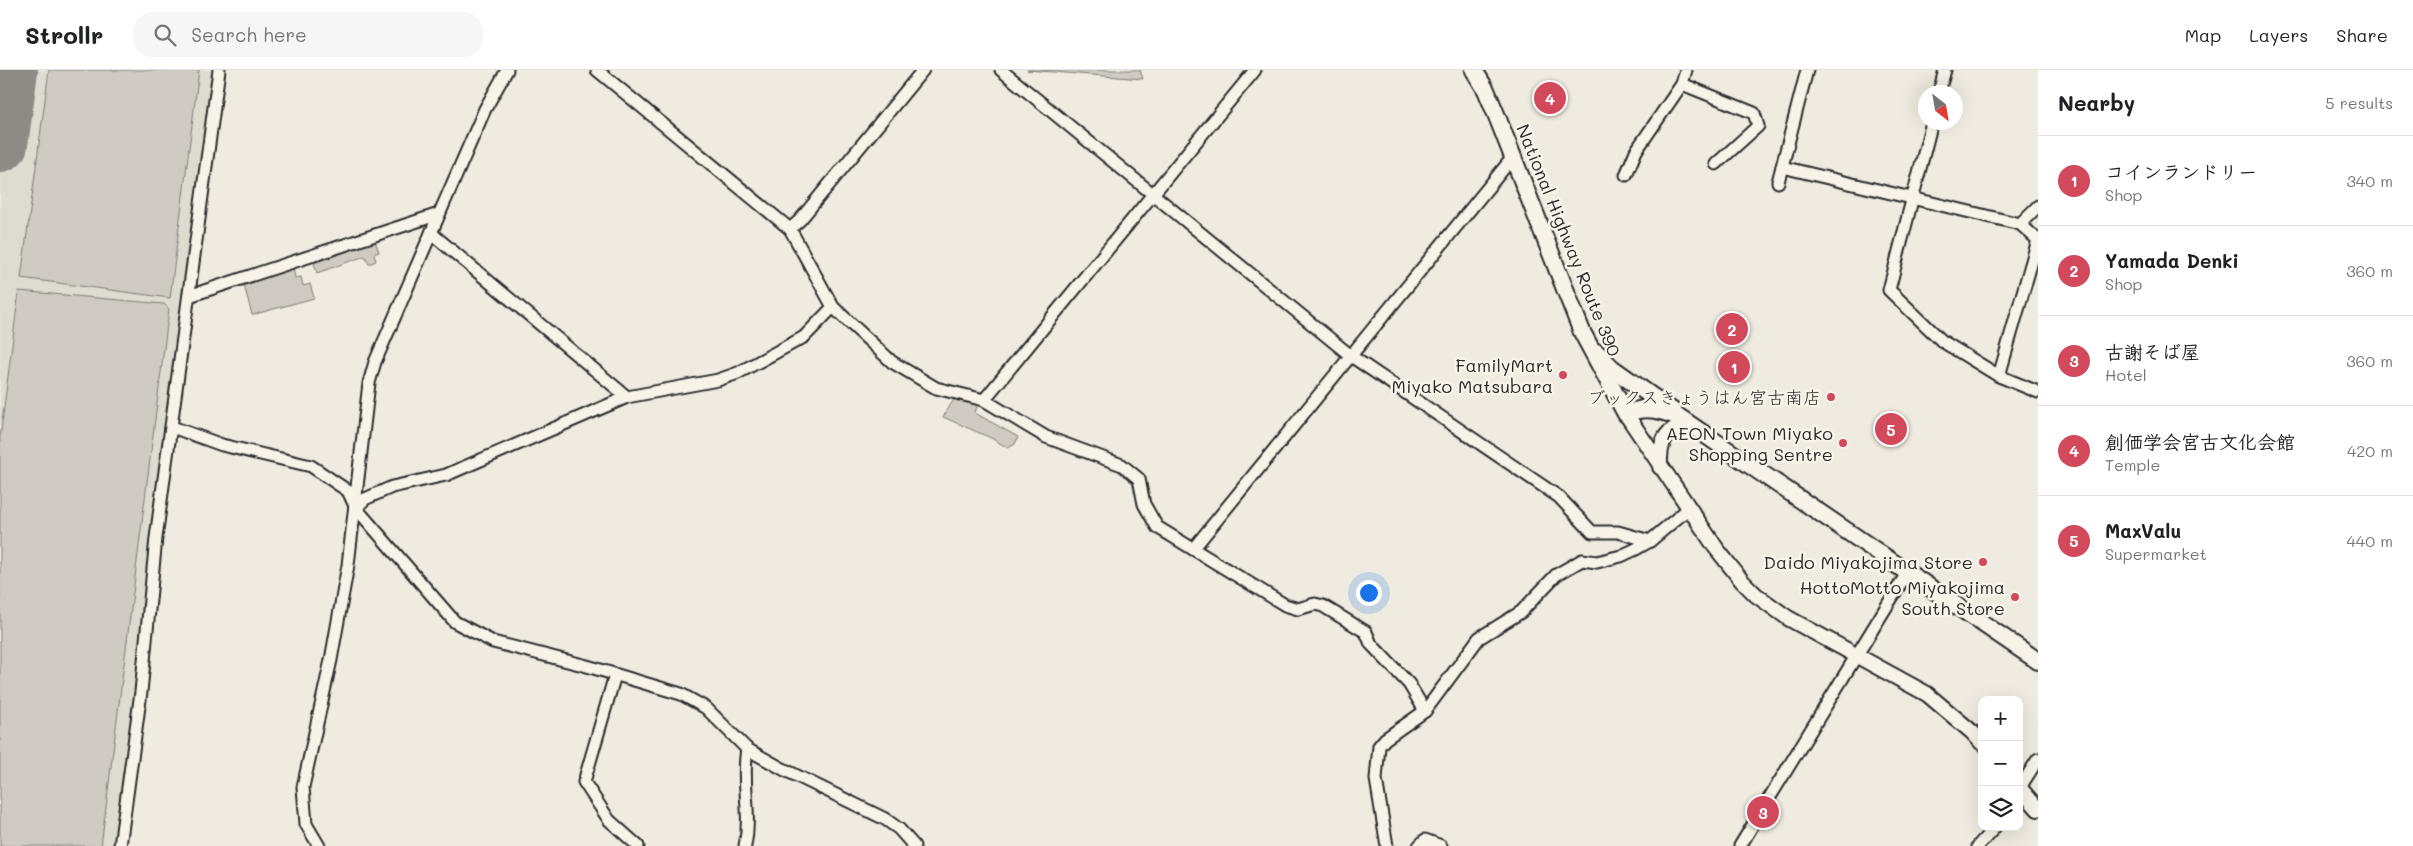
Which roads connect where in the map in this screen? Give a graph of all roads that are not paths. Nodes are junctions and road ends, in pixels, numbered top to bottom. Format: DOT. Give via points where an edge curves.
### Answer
graph roads {
  1 [pos="219,70"];
  2 [pos="507,70"];
  3 [pos="597,70"];
  4 [pos="923,70"];
  5 [pos="1001,70"];
  6 [pos="1255,70"];
  7 [pos="1474,70"];
  8 [pos="1686,70"];
  9 [pos="1808,70"];
  10 [pos="1945,70"];
  11 [pos="1682,84"];
  12 [pos="1941,85"];
  13 [pos="1930,130"];
  14 [pos="1514,157"];
  15 [pos="1716,164"];
  16 [pos="1782,167"];
  17 [pos="1626,175"];
  18 [pos="1778,182"];
  19 [pos="1154,195"];
  20 [pos="1912,198"];
  21 [pos="2038,206"];
  22 [pos="439,214"];
  23 [pos="2020,224"];
  24 [pos="790,229"];
  25 [pos="431,233"];
  26 [pos="189,296"];
  27 [pos="833,307"];
  28 [pos="1587,344"];
  29 [pos="1350,356"];
  30 [pos="1999,376"];
  31 [pos="2038,392"];
  32 [pos="627,397"];
  33 [pos="984,400"];
  34 [pos="1626,414"];
  35 [pos="1684,420"];
  36 [pos="172,427"];
  37 [pos="1660,468"];
  38 [pos="356,508"];
  39 [pos="1688,509"];
  40 [pos="1650,541"];
  41 [pos="1193,549"];
  42 [pos="1907,573"];
  43 [pos="1856,656"];
  44 [pos="2038,661"];
  45 [pos="615,675"];
  46 [pos="1425,711"];
  47 [pos="1980,741"];
  48 [pos="747,749"];
  49 [pos="2038,759"];
  50 [pos="2021,786"];
  51 [pos="2023,792"];
  52 [pos="2038,809"];
  53 [pos="1991,831"];
  54 [pos="120,846"];
  55 [pos="319,846"];
  56 [pos="638,846"];
  57 [pos="745,846"];
  58 [pos="914,846"];
  59 [pos="1388,846"];
  60 [pos="1419,846"];
  61 [pos="1441,846"];
  62 [pos="1740,846"];
  63 [pos="1978,846"];
  1 -- 26 [label="street"];
  2 -- 22 [label="street" via="485,109"];
  3 -- 24 [label="street"];
  4 -- 24 [label="street"];
  5 -- 19 [label="street"];
  6 -- 19 [label="street"];
  7 -- 14 [label="highway, National Highway Route 390" via="1486,90"];
  8 -- 11 [label="street"];
  9 -- 16 [label="street"];
  10 -- 12 [label="street"];
  11 -- 15 [label="street" via="1754,113 1758,126"];
  11 -- 17 [label="street" via="1636,151"];
  13 -- 20 [label="street"];
  14 -- 28 [label="highway, National Highway Route 390"];
  14 -- 29 [label="street"];
  16 -- 18 [label="street"];
  16 -- 20 [label="street"];
  19 -- 29 [label="street"];
  19 -- 33 [label="street"];
  20 -- 23 [label="street"];
  20 -- 30 [label="street" via="1889,290 1942,341"];
  21 -- 23 [label="street"];
  22 -- 25 [label="street"];
  22 -- 26 [label="street"];
  23 -- 30 [label="street" via="2038,240"];
  24 -- 27 [label="street"];
  25 -- 32 [label="street"];
  25 -- 38 [label="street" via="369,383"];
  26 -- 36 [label="street"];
  27 -- 32 [label="street" via="804,337 738,373 718,380"];
  27 -- 33 [label="street" via="892,362 912,375 936,388"];
  28 -- 34 [label="highway, National Highway Route 390"];
  28 -- 35 [label="highway" via="1612,368"];
  29 -- 40 [label="street" via="1559,497 1592,532 1618,532"];
  29 -- 41 [label="street"];
  30 -- 31 [label="street"];
  32 -- 38 [label="street" via="446,475 392,487 365,499"];
  33 -- 41 [label="street" via="1046,437 1135,473 1142,487 1146,509 1157,526"];
  34 -- 35 [label="highway" via="1636,409 1650,409"];
  34 -- 37 [label="main road"];
  35 -- 37 [label="main road" via="1665,435 1660,445"];
  35 -- 42 [label="highway"];
  36 -- 38 [label="street" via="222,445 311,466 348,491"];
  36 -- 54 [label="street"];
  37 -- 39 [label="main road"];
  38 -- 45 [label="street" via="455,622 493,642"];
  38 -- 55 [label="street" via="331,660 303,787 306,824"];
  39 -- 40 [label="street"];
  39 -- 43 [label="main road" via="1731,568 1756,595 1788,618"];
  40 -- 46 [label="street" via="1621,556 1597,562 1582,560 1556,575 1521,612 1473,644"];
  41 -- 46 [label="street" via="1285,605 1298,609 1315,604 1323,606 1366,632 1370,644 1409,684"];
  42 -- 43 [label="street"];
  42 -- 44 [label="highway"];
  43 -- 47 [label="main road" via="1927,694"];
  43 -- 62 [label="street"];
  45 -- 48 [label="street" via="681,694 698,703"];
  45 -- 56 [label="street" via="584,782 609,820"];
  46 -- 59 [label="street" via="1379,746 1376,779"];
  48 -- 57 [label="street" via="744,768 748,820"];
  48 -- 58 [label="street" via="885,820 899,829"];
  49 -- 50 [label="street"];
  51 -- 52 [label="main road"];
  53 -- 63 [label="street"];
  60 -- 61 [label="street" via="1425,840"];
}
